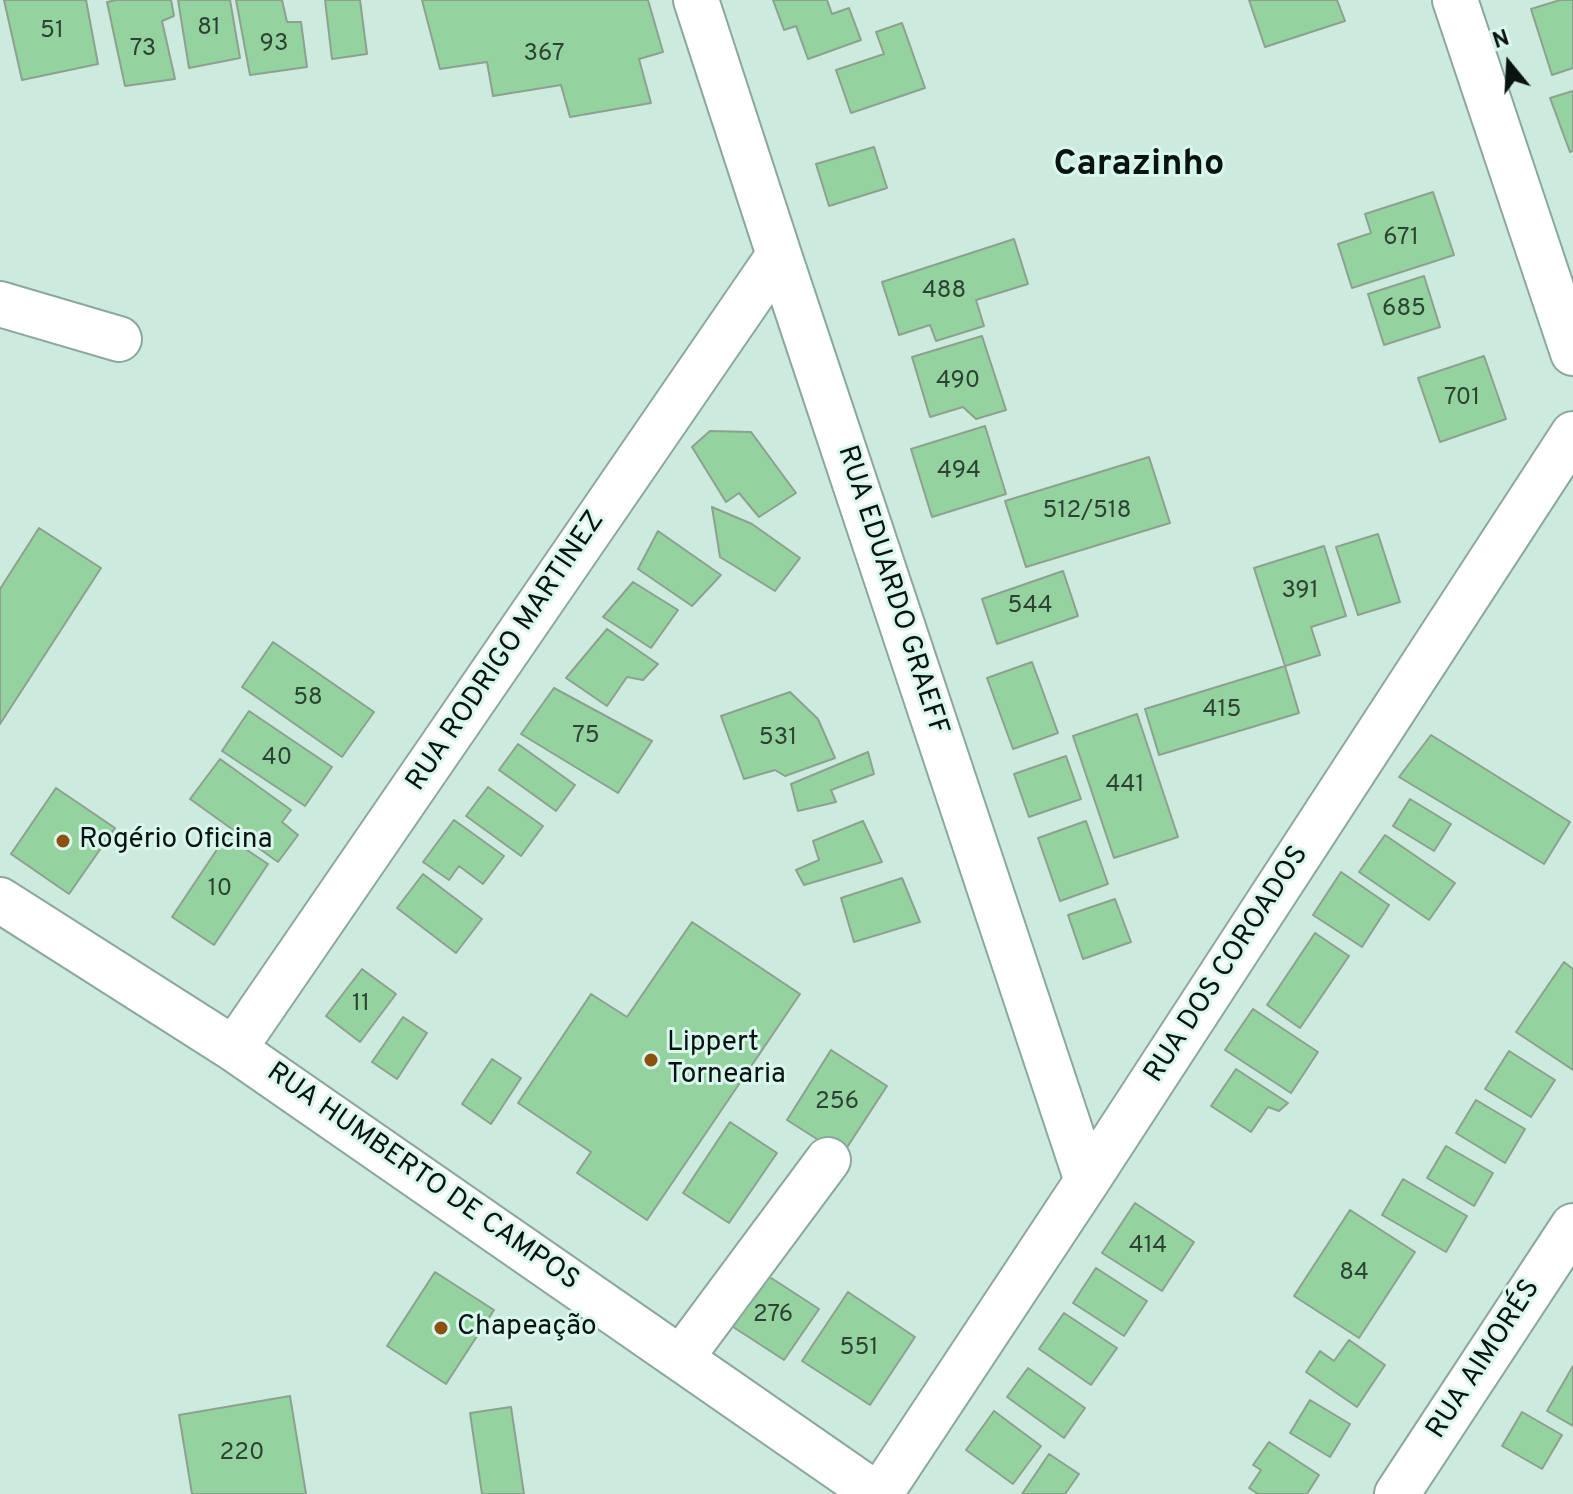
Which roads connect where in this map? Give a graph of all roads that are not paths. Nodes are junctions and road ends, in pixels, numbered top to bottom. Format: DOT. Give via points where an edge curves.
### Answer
graph roads {
  1 [pos="696,0"];
  2 [pos="1455,0"];
  3 [pos="779,255"];
  4 [pos="0,304"];
  5 [pos="119,339"];
  6 [pos="1573,353"];
  7 [pos="1573,434"];
  8 [pos="0,900"];
  9 [pos="234,1049"];
  10 [pos="828,1160"];
  11 [pos="1087,1181"];
  12 [pos="1573,1226"];
  13 [pos="681,1358"];
  14 [pos="878,1494"];
  15 [pos="1397,1494"];
  1 -- 3 [label="street, RUA EDUARDO GRAEFF"];
  2 -- 6 [label="street"];
  3 -- 9 [label="street, RUA RODRIGO MARTINEZ"];
  3 -- 11 [label="street, RUA EDUARDO GRAEFF"];
  4 -- 5 [label="street"];
  7 -- 11 [label="street, RUA DOS COROADOS"];
  8 -- 9 [label="street, RUA HUMBERTO DE CAMPOS"];
  9 -- 13 [label="street, RUA HUMBERTO DE CAMPOS"];
  10 -- 13 [label="street"];
  11 -- 14 [label="street, RUA DOS COROADOS"];
  12 -- 15 [label="street, RUA AIMORÉS"];
  13 -- 14 [label="street, RUA HUMBERTO DE CAMPOS"];
}
